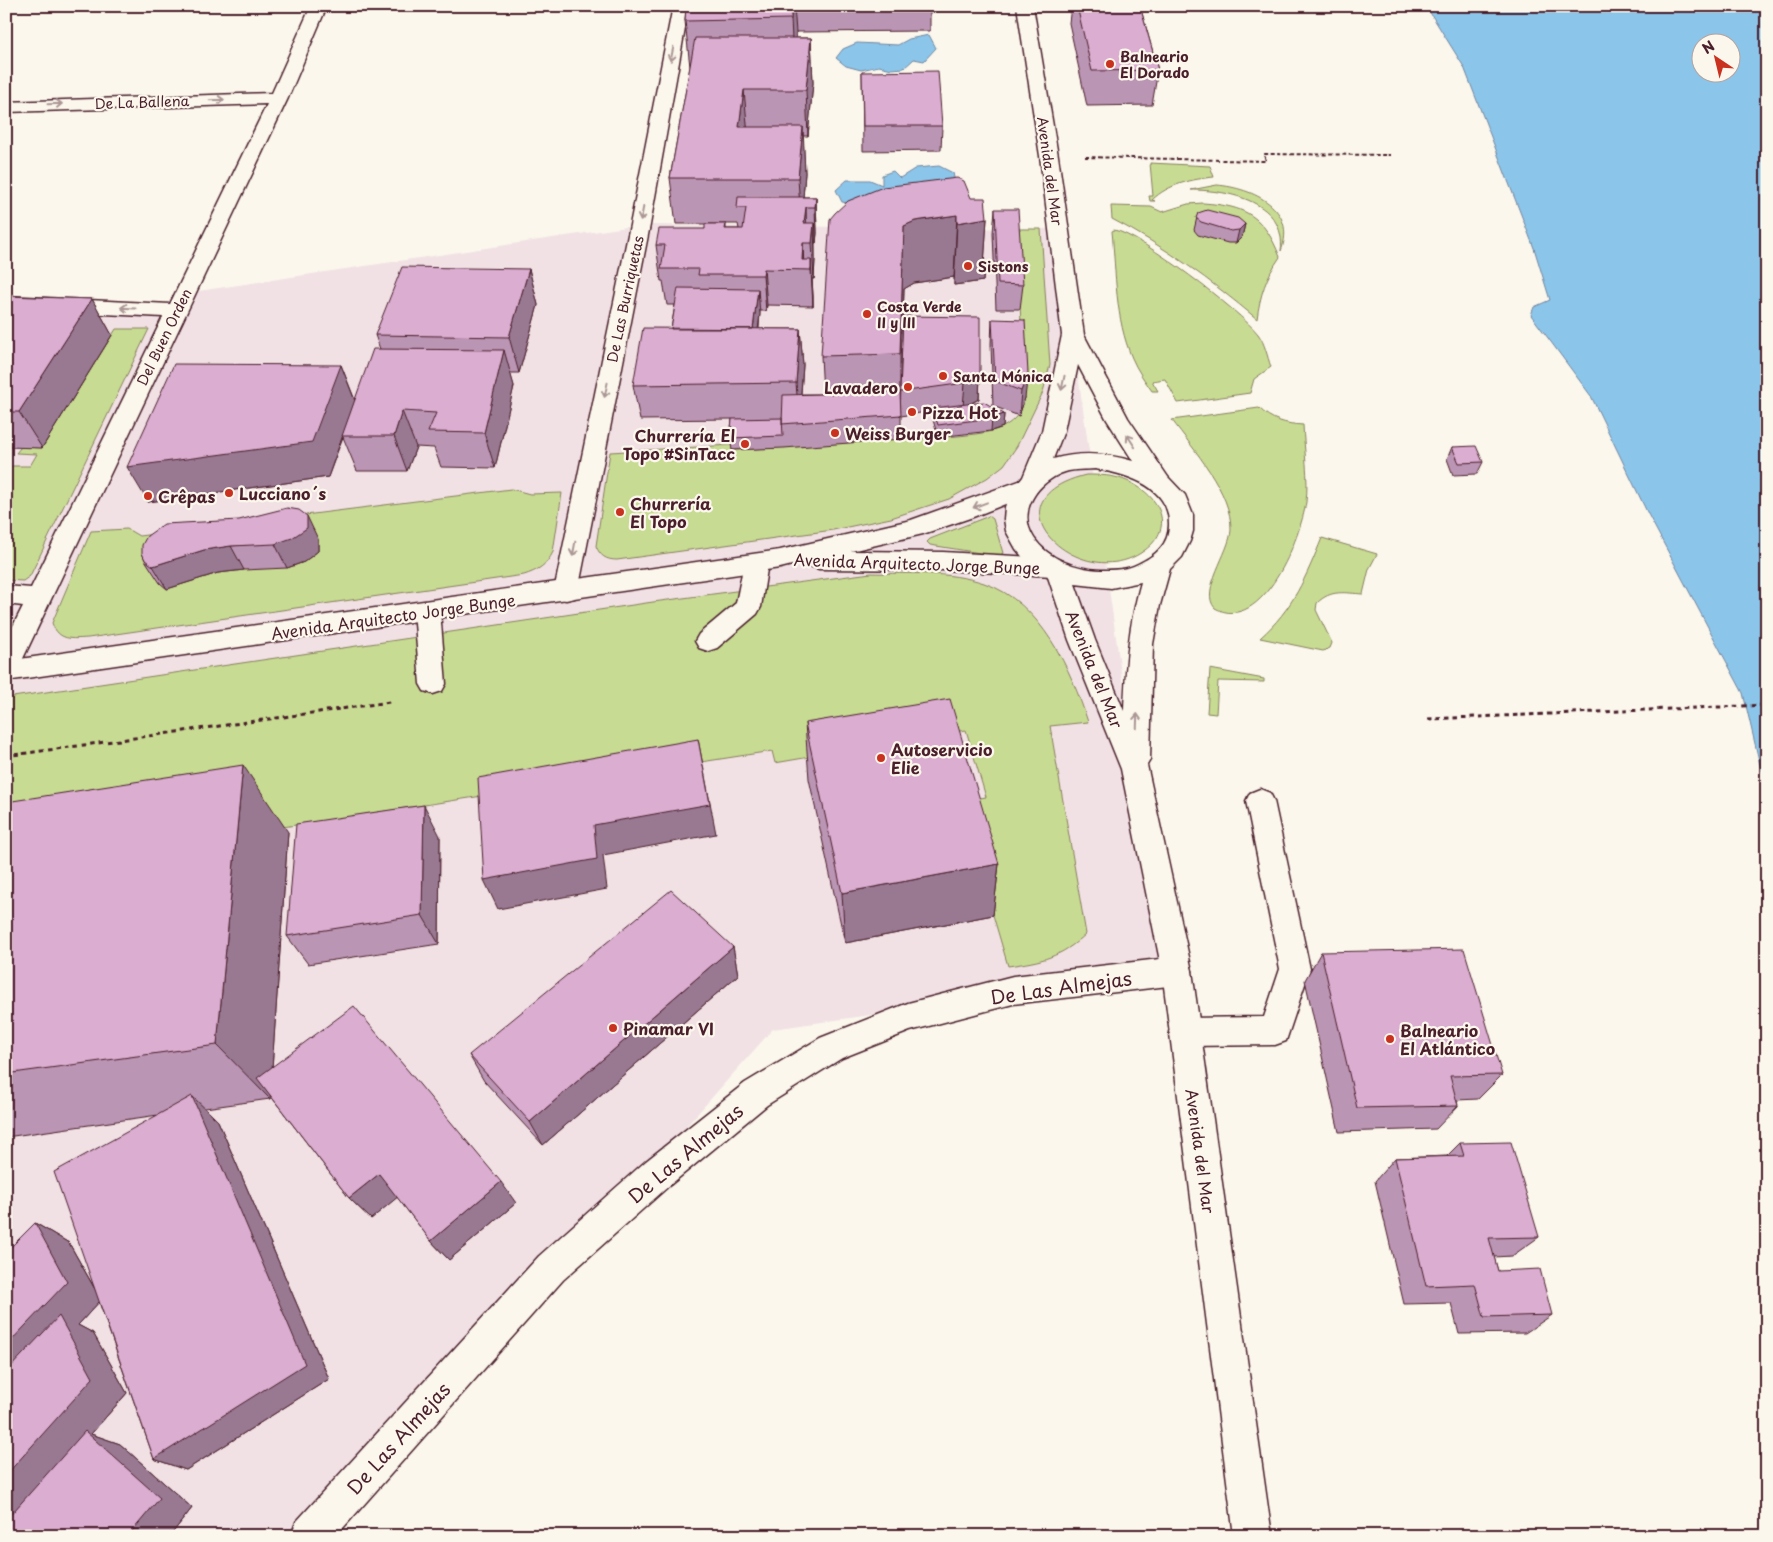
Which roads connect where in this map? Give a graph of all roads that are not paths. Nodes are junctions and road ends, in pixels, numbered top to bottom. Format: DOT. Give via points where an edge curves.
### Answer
graph roads {
  1 [pos="319,6"];
  2 [pos="681,6"];
  3 [pos="1024,6"];
  4 [pos="278,98"];
  5 [pos="6,107"];
  6 [pos="6,302"];
  7 [pos="176,311"];
  8 [pos="1073,335"];
  9 [pos="1158,482"];
  10 [pos="1030,483"];
  11 [pos="780,559"];
  12 [pos="756,563"];
  13 [pos="1159,564"];
  14 [pos="1055,567"];
  15 [pos="566,591"];
  16 [pos="6,595"];
  17 [pos="39,598"];
  18 [pos="427,611"];
  19 [pos="708,641"];
  20 [pos="6,669"];
  21 [pos="433,684"];
  22 [pos="1135,769"];
  23 [pos="1260,801"];
  24 [pos="1177,971"];
  25 [pos="1185,1032"];
  26 [pos="310,1536"];
  27 [pos="1253,1536"];
  1 -- 4 [label="main road, Del Buen Orden"];
  2 -- 15 [label="main road, De Las Burriquetas, one-way"];
  3 -- 8 [label="main road, Avenida del Mar" via="1049,156"];
  5 -- 4 [label="main road, De La Ballena, one-way"];
  4 -- 7 [label="main road, Del Buen Orden"];
  7 -- 6 [label="main road, one-way"];
  7 -- 17 [label="main road, Del Buen Orden"];
  9 -- 8 [label="main road, Avenida del Mar, one-way" via="1118,420"];
  8 -- 10 [label="main road, Avenida del Mar, one-way" via="1053,431"];
  9 -- 10 [label="main road" via="1132,468 1095,460 1058,466"];
  9 -- 13 [label="main road" via="1180,509 1183,524 1180,539"];
  10 -- 11 [label="main road, Avenida Arquitecto Jorge Bunge, one-way" via="965,511 914,528"];
  10 -- 14 [label="main road" via="1017,503 1015,520 1030,548"];
  11 -- 12 [label="main road, Avenida Arquitecto Jorge Bunge"];
  11 -- 14 [label="main road, Avenida Arquitecto Jorge Bunge" via="943,561"];
  12 -- 15 [label="main road, Avenida Arquitecto Jorge Bunge"];
  12 -- 19 [label="main road" via="748,606"];
  13 -- 14 [label="main road" via="1142,573 1099,579 1078,576"];
  22 -- 13 [label="main road, Avenida del Mar, one-way" via="1140,644"];
  14 -- 22 [label="main road, Avenida del Mar"];
  15 -- 18 [label="main road, Avenida Arquitecto Jorge Bunge"];
  16 -- 17 [label="main road"];
  17 -- 20 [label="main road, Del Buen Orden"];
  18 -- 20 [label="main road, Avenida Arquitecto Jorge Bunge"];
  18 -- 21 [label="main road"];
  22 -- 24 [label="main road, Avenida del Mar"];
  23 -- 25 [label="main road" via="1295,969 1278,1022 1275,1031"];
  24 -- 25 [label="main road, Avenida del Mar"];
  24 -- 26 [label="main road, De Las Almejas" via="1013,990 908,1017 831,1048 756,1094 658,1173 551,1268"];
  25 -- 27 [label="main road, Avenida del Mar"];
}
